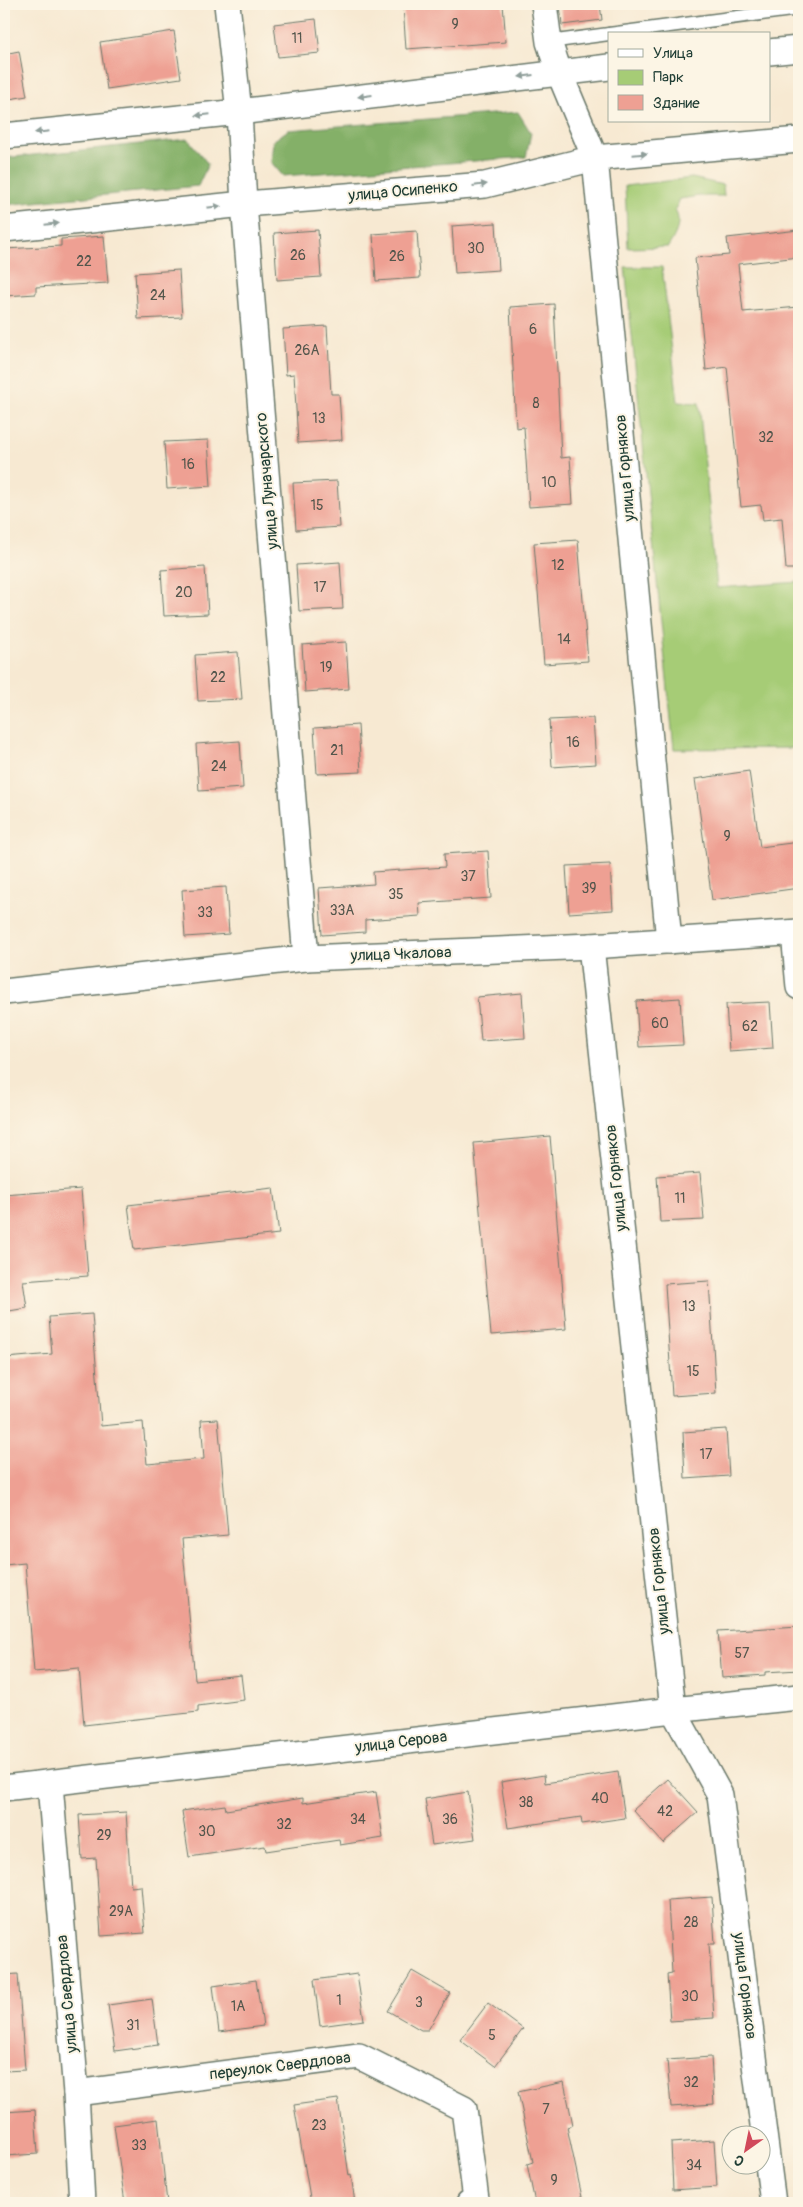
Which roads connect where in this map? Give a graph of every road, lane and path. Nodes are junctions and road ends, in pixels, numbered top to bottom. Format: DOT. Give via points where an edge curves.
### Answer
graph roads {
  1 [pos="227,4"];
  2 [pos="544,4"];
  3 [pos="799,8"];
  4 [pos="752,10"];
  5 [pos="621,32"];
  6 [pos="608,34"];
  7 [pos="549,42"];
  8 [pos="799,49"];
  9 [pos="770,52"];
  10 [pos="608,67"];
  11 [pos="559,72"];
  12 [pos="239,112"];
  13 [pos="4,136"];
  14 [pos="799,140"];
  15 [pos="595,158"];
  16 [pos="244,204"];
  17 [pos="4,228"];
  18 [pos="796,932"];
  19 [pos="669,941"];
  20 [pos="591,946"];
  21 [pos="306,958"];
  22 [pos="799,987"];
  23 [pos="4,992"];
  24 [pos="799,1697"];
  25 [pos="673,1710"];
  26 [pos="50,1784"];
  27 [pos="4,1788"];
  28 [pos="76,2093"];
  29 [pos="82,2203"];
  30 [pos="469,2203"];
  31 [pos="773,2203"];
  1 -- 12 [label="street, улица Луначарского"];
  2 -- 7 [label="street, улица Горняков"];
  3 -- 4 [label="lane"];
  4 -- 5 [label="lane"];
  6 -- 7 [label="lane"];
  7 -- 11 [label="street, улица Горняков"];
  8 -- 9 [label="street"];
  10 -- 11 [label="street"];
  11 -- 12 [label="street, one-way"];
  11 -- 15 [label="street, улица Горняков"];
  12 -- 13 [label="street, one-way"];
  12 -- 16 [label="street, улица Луначарского"];
  15 -- 14 [label="street, улица Осипенко, one-way"];
  16 -- 15 [label="street, улица Осипенко, one-way" via="485,185"];
  15 -- 19 [label="street, улица Горняков"];
  17 -- 16 [label="street, улица Осипенко, one-way"];
  16 -- 21 [label="street, улица Луначарского"];
  18 -- 19 [label="street, улица Чкалова"];
  18 -- 22 [label="street"];
  19 -- 20 [label="street, улица Чкалова"];
  20 -- 21 [label="street, улица Чкалова"];
  20 -- 25 [label="street, улица Горняков"];
  21 -- 23 [label="street, улица Чкалова"];
  24 -- 25 [label="street, улица Серова"];
  25 -- 26 [label="street, улица Серова"];
  25 -- 31 [label="street, улица Горняков" via="720,1795"];
  26 -- 27 [label="street, улица Серова"];
  26 -- 28 [label="street, улица Свердлова"];
  28 -- 29 [label="street, улица Свердлова"];
  28 -- 30 [label="street, переулок Свердлова" via="359,2056 464,2110 476,2199"];
}
